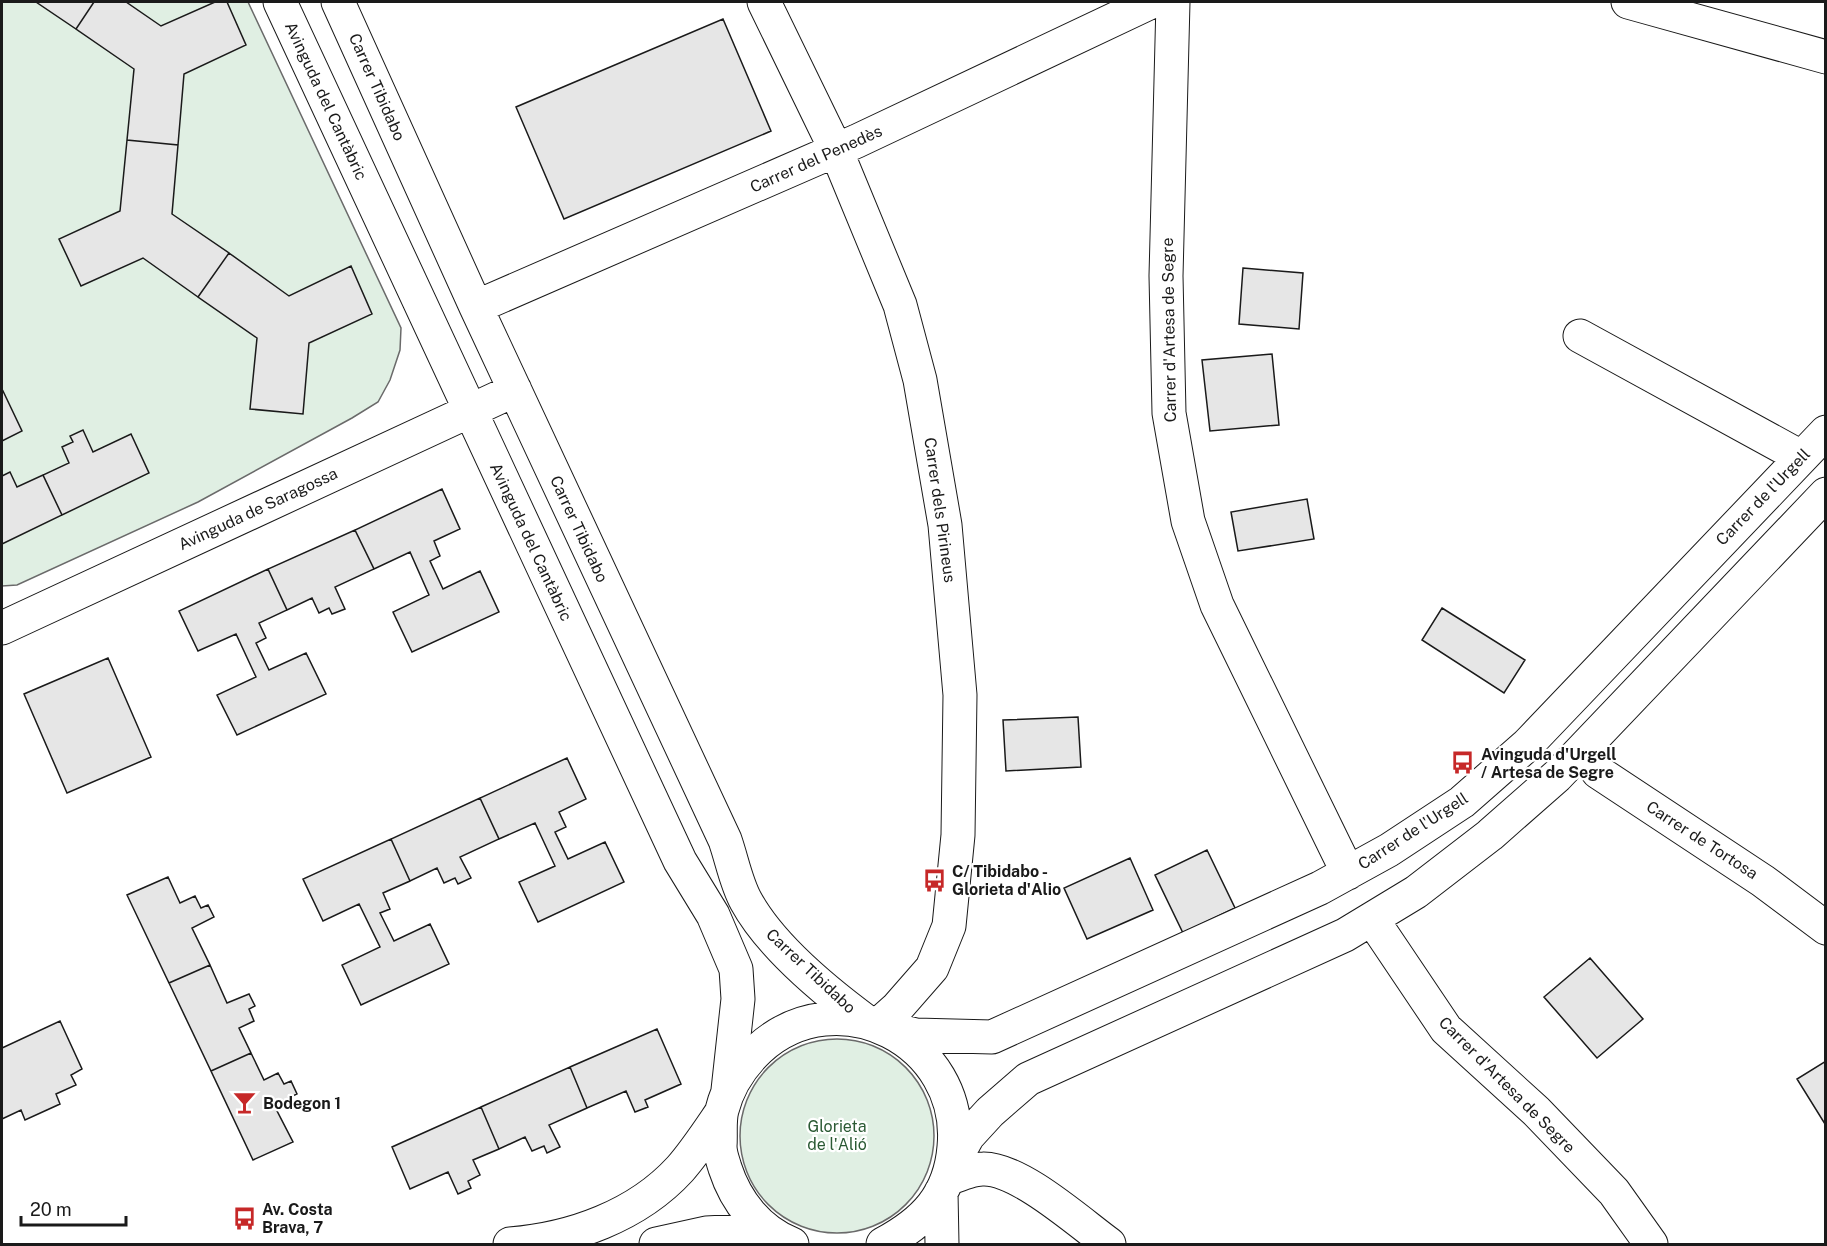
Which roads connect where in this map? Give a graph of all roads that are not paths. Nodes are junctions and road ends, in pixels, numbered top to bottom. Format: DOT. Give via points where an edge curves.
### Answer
graph roads {
  1 [pos="280,2"];
  2 [pos="338,2"];
  3 [pos="764,2"];
  4 [pos="1151,2"];
  5 [pos="1173,2"];
  6 [pos="1628,2"];
  7 [pos="1826,57"];
  8 [pos="836,150"];
  9 [pos="476,308"];
  10 [pos="1580,336"];
  11 [pos="515,390"];
  12 [pos="470,411"];
  13 [pos="1826,432"];
  14 [pos="1801,457"];
  15 [pos="1826,494"];
  16 [pos="2,628"];
  17 [pos="1583,748"];
  18 [pos="1348,873"];
  19 [pos="1372,919"];
  20 [pos="1826,928"];
  21 [pos="877,1025"];
  22 [pos="725,1102"];
  23 [pos="947,1178"];
  24 [pos="788,1243"];
  25 [pos="510,1245"];
  26 [pos="656,1245"];
  27 [pos="883,1245"];
  28 [pos="942,1245"];
  29 [pos="1109,1245"];
  30 [pos="1651,1245"];
  1 -- 12 [label="street, Avinguda del Cantàbric"];
  2 -- 9 [label="street, Carrer Tibidabo"];
  3 -- 8 [label="street, Carrer dels Pirineus"];
  4 -- 8 [label="street, Carrer del Penedès"];
  5 -- 18 [label="street, Carrer d'Artesa de Segre" via="1166,276 1169,413 1188,521 1217,605"];
  6 -- 7 [label="street"];
  8 -- 9 [label="street, Carrer del Penedès"];
  8 -- 21 [label="street, Carrer dels Pirineus" via="900,305 920,380 945,525 960,694 958,835 949,926 932,968"];
  9 -- 11 [label="street, Carrer Tibidabo"];
  10 -- 14 [label="street"];
  11 -- 12 [label="street, Avinguda de Saragossa"];
  11 -- 21 [label="street, Carrer Tibidabo" via="724,840 756,918 839,1001"];
  12 -- 16 [label="street, Avinguda de Saragossa"];
  12 -- 22 [label="street, Avinguda del Cantàbric" via="680,861 713,915 734,962 738,999"];
  13 -- 14 [label="street, Carrer de l'Urgell"];
  14 -- 18 [label="street, Carrer de l'Urgell" via="1527,745 1462,802"];
  15 -- 17 [label="street"];
  17 -- 19 [label="street" via="1490,835 1416,892"];
  17 -- 20 [label="street, Carrer de Tortosa" via="1598,772 1763,881"];
  18 -- 21 [label="street, Carrer de l'Urgell" via="992,1037 916,1035"];
  19 -- 23 [label="street" via="1345,935 1028,1079 968,1137"];
  19 -- 30 [label="street, Carrer d'Artesa de Segre" via="1446,1029 1536,1112 1614,1192"];
  21 -- 22 [label="street" via="833,1018 800,1024 771,1039 746,1061"];
  21 -- 23 [label="street" via="914,1045 935,1070 950,1099 956,1131"];
  22 -- 24 [label="street" via="720,1151 731,1188 753,1219"];
  22 -- 25 [label="street" via="680,1169 652,1194 614,1217 578,1232"];
  23 -- 27 [label="street" via="932,1208 908,1231"];
  23 -- 28 [label="street"];
  23 -- 29 [label="street" via="983,1169 1002,1171 1039,1191"];
  24 -- 26 [label="street" via="744,1231 705,1233"];
}
